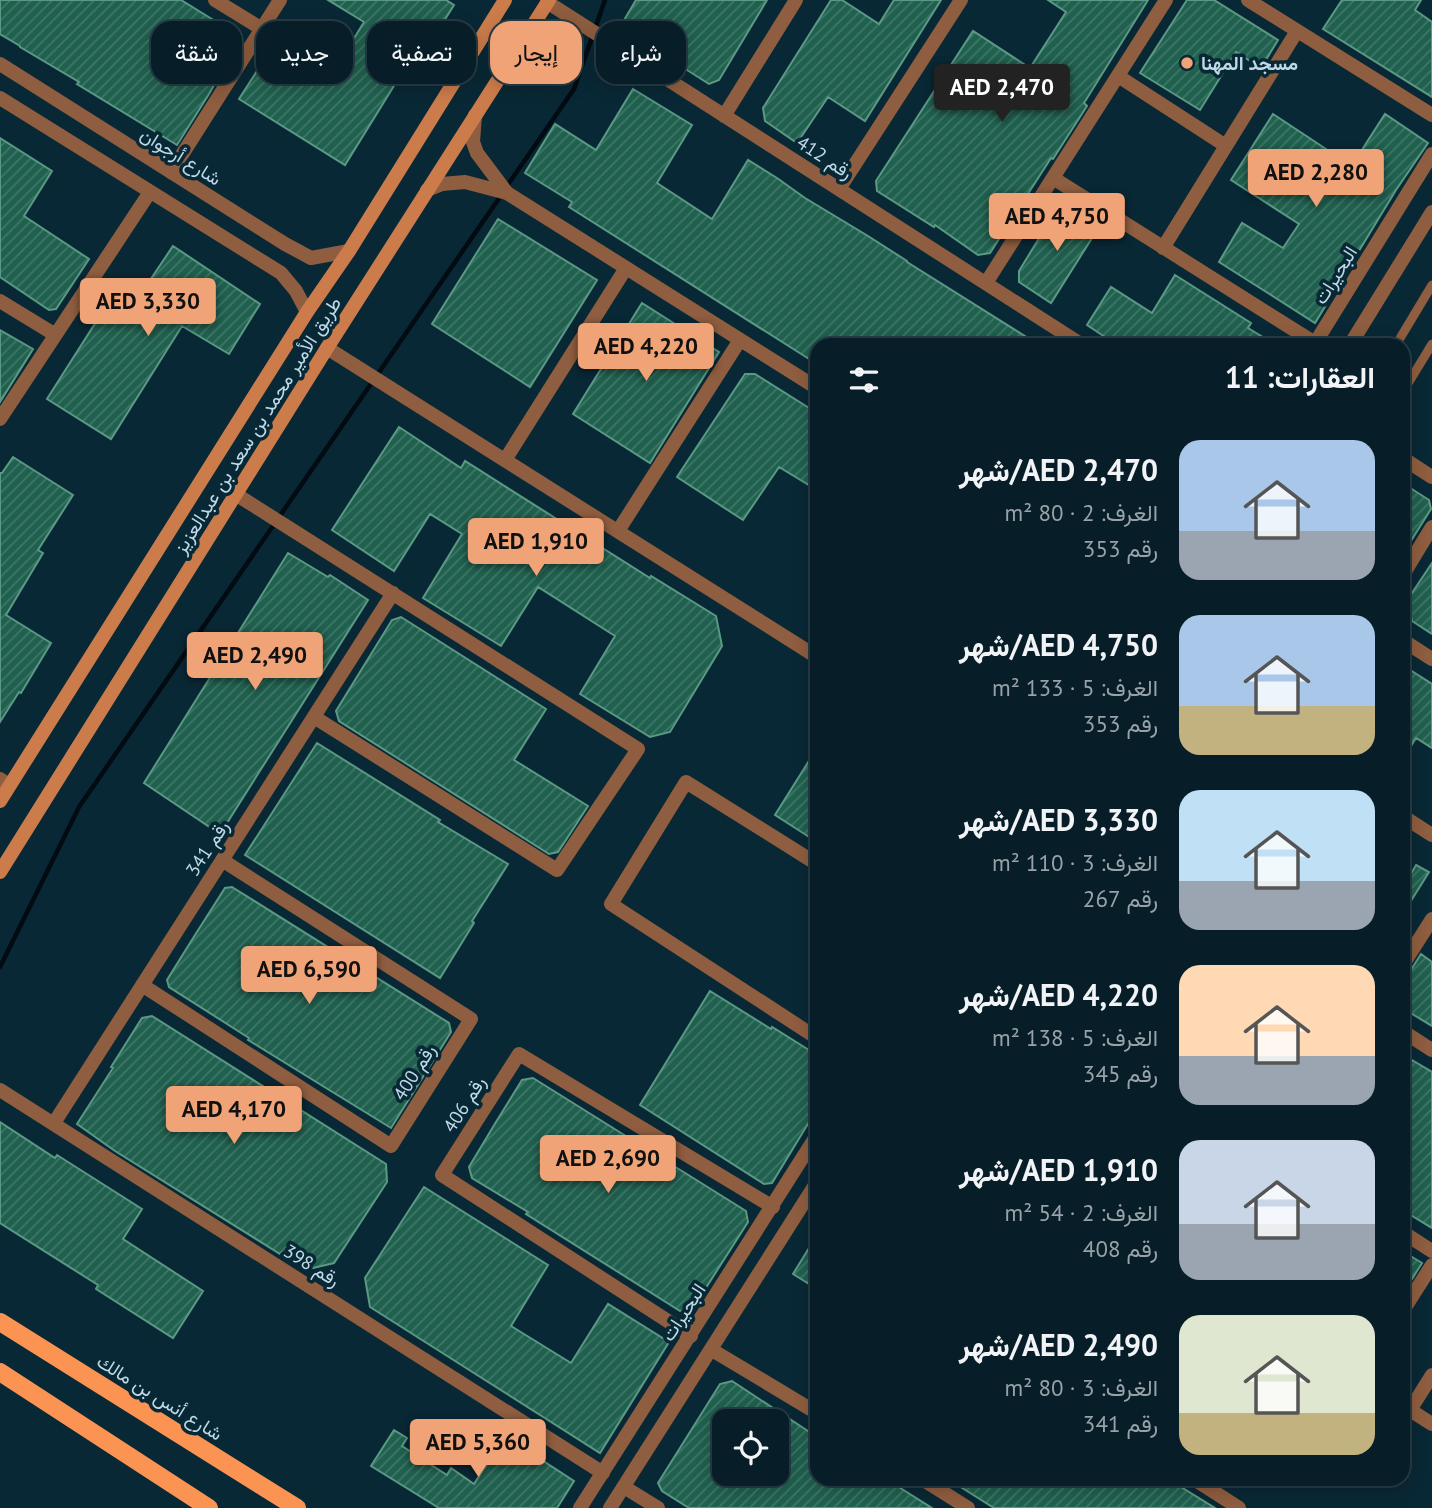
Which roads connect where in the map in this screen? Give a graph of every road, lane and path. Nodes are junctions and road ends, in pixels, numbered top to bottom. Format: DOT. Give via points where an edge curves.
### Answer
graph roads {
  1 [pos="215,0"];
  2 [pos="280,0"];
  3 [pos="505,0"];
  4 [pos="796,0"];
  5 [pos="961,0"];
  6 [pos="1166,0"];
  7 [pos="1248,0"];
  8 [pos="548,1"];
  9 [pos="267,21"];
  10 [pos="256,25"];
  11 [pos="1297,31"];
  12 [pos="256,38"];
  13 [pos="0,64"];
  14 [pos="1118,76"];
  15 [pos="0,98"];
  16 [pos="475,115"];
  17 [pos="1432,115"];
  18 [pos="724,116"];
  19 [pos="1226,146"];
  20 [pos="1432,154"];
  21 [pos="170,172"];
  22 [pos="1053,178"];
  23 [pos="427,190"];
  24 [pos="839,190"];
  25 [pos="150,192"];
  26 [pos="507,193"];
  27 [pos="1432,212"];
  28 [pos="285,244"];
  29 [pos="1163,248"];
  30 [pos="349,251"];
  31 [pos="270,266"];
  32 [pos="626,268"];
  33 [pos="986,284"];
  34 [pos="1432,285"];
  35 [pos="0,300"];
  36 [pos="307,312"];
  37 [pos="54,334"];
  38 [pos="1071,338"];
  39 [pos="1306,338"];
  40 [pos="1319,338"];
  41 [pos="1354,338"];
  42 [pos="1400,338"];
  43 [pos="740,340"];
  44 [pos="1432,344"];
  45 [pos="327,348"];
  46 [pos="1410,380"];
  47 [pos="810,384"];
  48 [pos="0,419"];
  49 [pos="505,460"];
  50 [pos="1410,463"];
  51 [pos="1432,477"];
  52 [pos="237,495"];
  53 [pos="1432,527"];
  54 [pos="618,531"];
  55 [pos="1410,563"];
  56 [pos="393,593"];
  57 [pos="1410,645"];
  58 [pos="810,653"];
  59 [pos="1432,659"];
  60 [pos="314,717"];
  61 [pos="5,782"];
  62 [pos="0,801"];
  63 [pos="1410,821"];
  64 [pos="1432,835"];
  65 [pos="222,860"];
  66 [pos="810,860"];
  67 [pos="0,872"];
  68 [pos="1432,919"];
  69 [pos="1410,954"];
  70 [pos="142,985"];
  71 [pos="810,1033"];
  72 [pos="1410,1036"];
  73 [pos="1432,1050"];
  74 [pos="0,1090"];
  75 [pos="54,1123"];
  76 [pos="810,1146"];
  77 [pos="810,1193"];
  78 [pos="773,1207"];
  79 [pos="1410,1237"];
  80 [pos="1432,1251"];
  81 [pos="1432,1265"];
  82 [pos="1410,1300"];
  83 [pos="0,1322"];
  84 [pos="691,1336"];
  85 [pos="712,1350"];
  86 [pos="0,1372"];
  87 [pos="1432,1375"];
  88 [pos="810,1409"];
  89 [pos="1432,1424"];
  90 [pos="603,1473"];
  91 [pos="933,1486"];
  92 [pos="1205,1486"];
  93 [pos="624,1487"];
  94 [pos="209,1508"];
  95 [pos="297,1508"];
  96 [pos="580,1508"];
  97 [pos="610,1508"];
  98 [pos="658,1508"];
  99 [pos="968,1508"];
  100 [pos="1239,1508"];
  1 -- 10 [label="street"];
  2 -- 9 [label="street"];
  3 -- 30 [label="main road, طريق الأمير محمد بن سعد بن عبدالعزيز"];
  4 -- 18 [label="street"];
  5 -- 24 [label="street"];
  6 -- 14 [label="street"];
  7 -- 11 [label="street"];
  8 -- 16 [label="main road, طريق الأمير محمد بن سعد بن عبدالعزيز"];
  8 -- 18 [label="street, رقم 412"];
  11 -- 17 [label="street"];
  11 -- 19 [label="street"];
  12 -- 21 [label="street"];
  13 -- 21 [label="street, شارع أرجوان"];
  14 -- 19 [label="street"];
  14 -- 22 [label="street"];
  15 -- 25 [label="street"];
  16 -- 23 [label="main road, طريق الأمير محمد بن سعد بن عبدالعزيز"];
  16 -- 26 [label="street" via="477,153"];
  18 -- 24 [label="street, رقم 412"];
  19 -- 29 [label="street"];
  20 -- 40 [label="street, البحيرات"];
  21 -- 28 [label="street, شارع أرجوان"];
  22 -- 29 [label="street"];
  22 -- 33 [label="street"];
  23 -- 26 [label="street" via="465,182"];
  23 -- 45 [label="main road, طريق الأمير محمد بن سعد بن عبدالعزيز"];
  24 -- 33 [label="street, رقم 412"];
  25 -- 31 [label="street"];
  25 -- 37 [label="street"];
  26 -- 32 [label="street"];
  27 -- 41 [label="street"];
  28 -- 30 [label="street, شارع أرجوان" via="311,258"];
  28 -- 31 [label="street"];
  29 -- 39 [label="street"];
  30 -- 36 [label="main road, طريق الأمير محمد بن سعد بن عبدالعزيز"];
  31 -- 36 [label="street" via="296,291"];
  32 -- 43 [label="street"];
  32 -- 49 [label="street"];
  33 -- 38 [label="street, رقم 412"];
  34 -- 42 [label="lane"];
  35 -- 37 [label="street"];
  36 -- 61 [label="main road, طريق الأمير محمد بن سعد بن عبدالعزيز"];
  37 -- 48 [label="street"];
  43 -- 47 [label="street"];
  43 -- 54 [label="street"];
  44 -- 46 [label="lane"];
  45 -- 49 [label="street"];
  45 -- 52 [label="main road, طريق الأمير محمد بن سعد بن عبدالعزيز"];
  49 -- 54 [label="street"];
  50 -- 51 [label="street"];
  52 -- 56 [label="street"];
  52 -- 67 [label="main road, طريق الأمير محمد بن سعد بن عبدالعزيز"];
  53 -- 55 [label="street"];
  54 -- 58 [label="street"];
  56 -- 60 [label="street, رقم 341"];
  56 -- 60 [label="street" via="638,749 557,870"];
  57 -- 59 [label="street"];
  60 -- 65 [label="street, رقم 341"];
  61 -- 62 [label="main road, طريق الأمير محمد بن سعد بن عبدالعزيز"];
  63 -- 64 [label="street"];
  65 -- 70 [label="street, رقم 341"];
  65 -- 70 [label="street, رقم 400" via="471,1019 391,1146"];
  66 -- 71 [label="street" via="686,782 611,904"];
  68 -- 69 [label="street"];
  70 -- 75 [label="street, رقم 341"];
  72 -- 73 [label="street"];
  74 -- 75 [label="street, رقم 398"];
  75 -- 90 [label="street, رقم 398"];
  76 -- 78 [label="street, البحيرات"];
  77 -- 85 [label="street"];
  78 -- 84 [label="street, البحيرات"];
  78 -- 84 [label="street, رقم 406" via="519,1054 442,1175"];
  79 -- 80 [label="street"];
  81 -- 82 [label="street"];
  83 -- 95 [label="main road, شارع أنس بن مالك"];
  84 -- 90 [label="street, البحيرات"];
  85 -- 88 [label="street"];
  85 -- 93 [label="street"];
  86 -- 94 [label="main road"];
  87 -- 89 [label="street" via="1410,1410"];
  90 -- 96 [label="street, البحيرات"];
  91 -- 99 [label="street"];
  92 -- 100 [label="street"];
  93 -- 97 [label="street"];
  93 -- 98 [label="street"];
}
